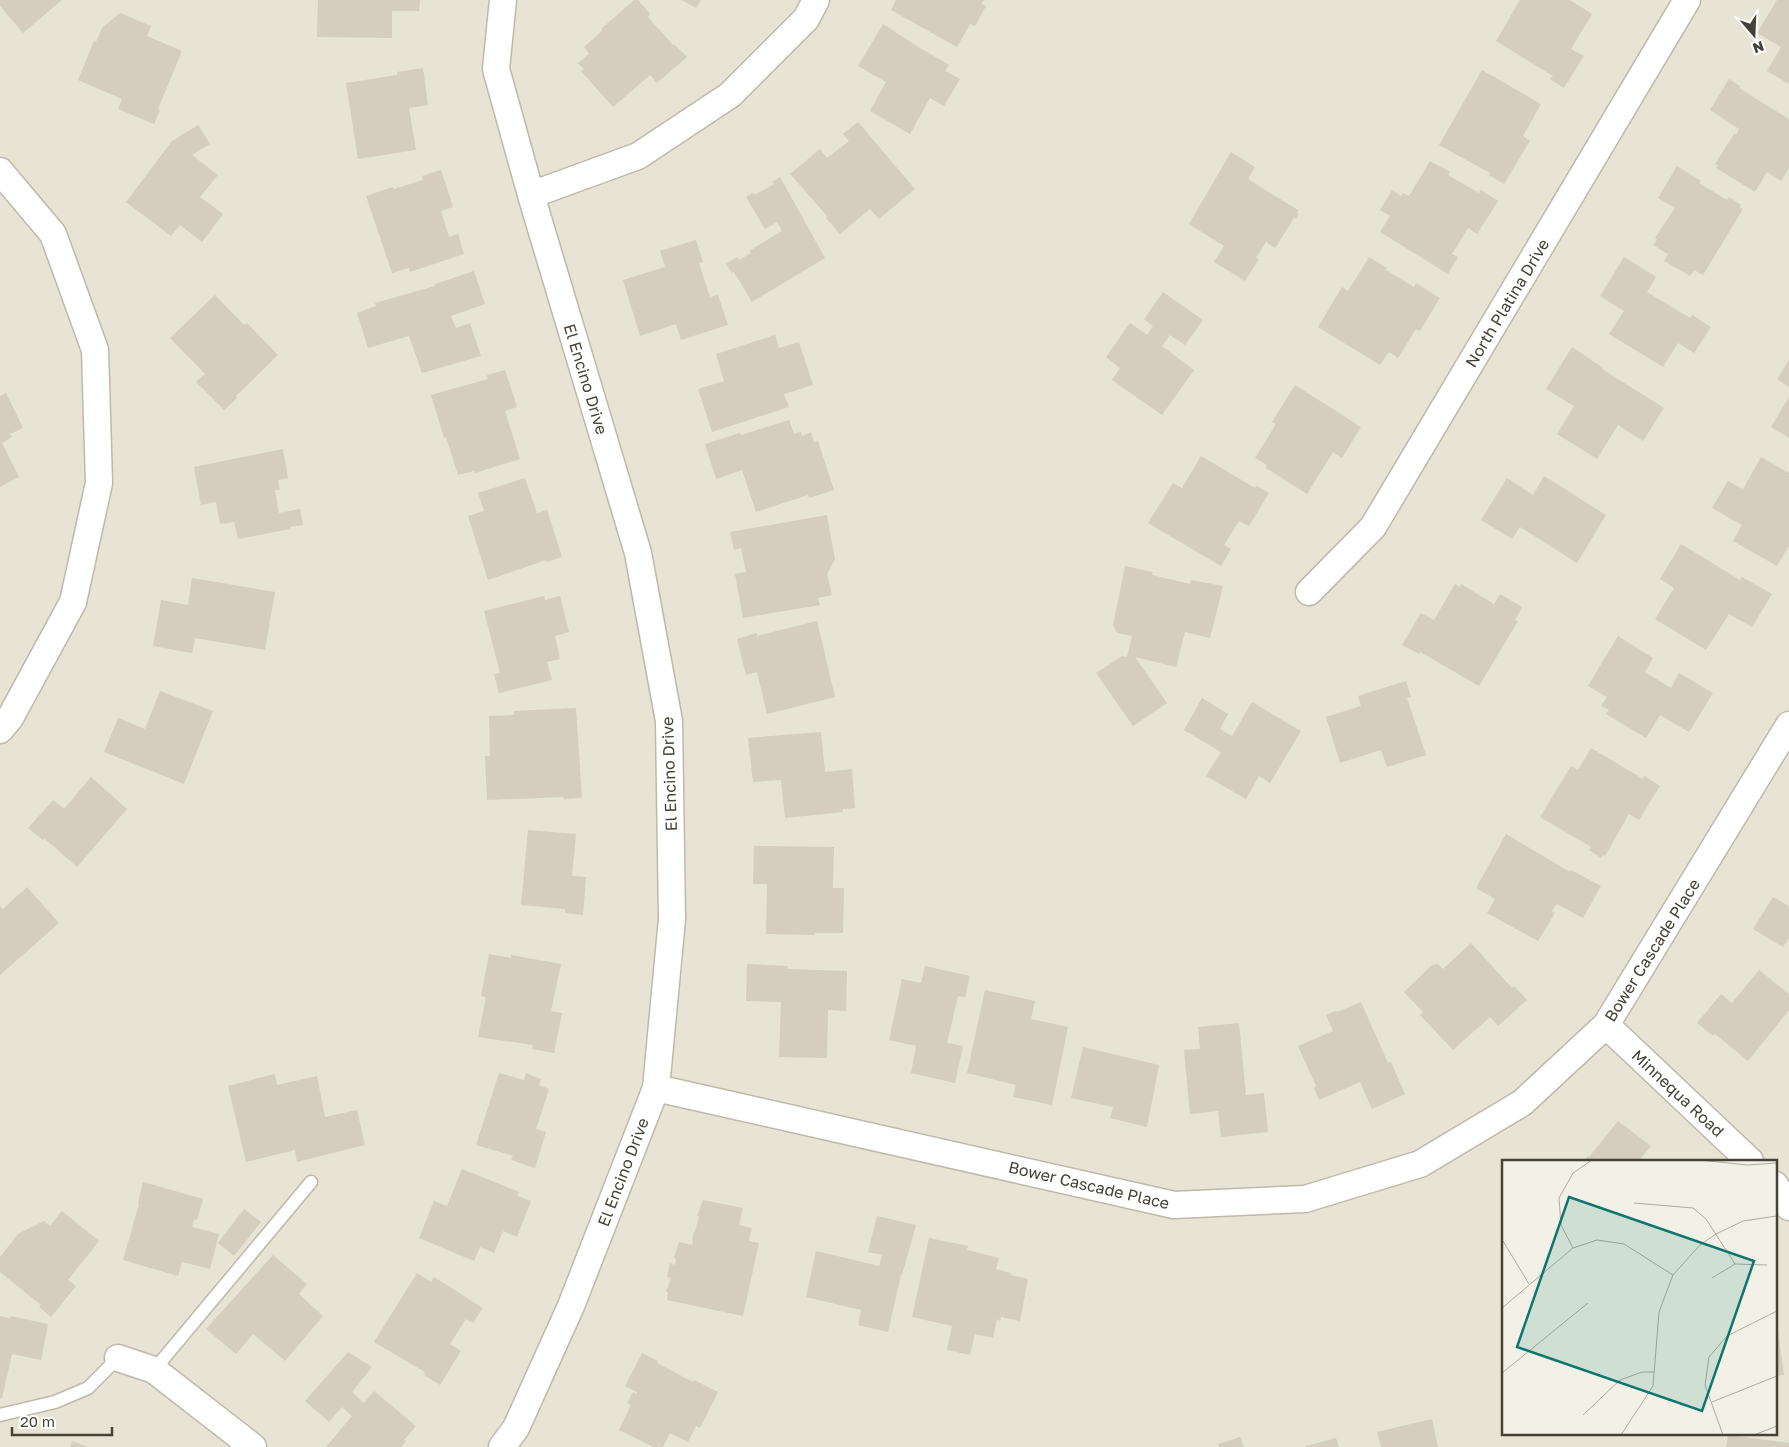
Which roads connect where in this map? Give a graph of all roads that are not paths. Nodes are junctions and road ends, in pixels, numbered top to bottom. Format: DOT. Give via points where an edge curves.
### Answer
graph roads {
  1 [pos="503,0"];
  2 [pos="816,0"];
  3 [pos="1688,0"];
  4 [pos="0,171"];
  5 [pos="531,195"];
  6 [pos="1309,592"];
  7 [pos="1789,724"];
  8 [pos="0,730"];
  9 [pos="1606,1025"];
  10 [pos="656,1088"];
  11 [pos="1749,1160"];
  12 [pos="311,1182"];
  13 [pos="1776,1187"];
  14 [pos="1789,1207"];
  15 [pos="118,1358"];
  16 [pos="154,1370"];
  17 [pos="0,1415"];
  18 [pos="253,1447"];
  19 [pos="502,1447"];
  1 -- 5 [label="street, El Encino Drive" via="496,69"];
  2 -- 5 [label="street" via="806,19 730,95 638,156"];
  3 -- 6 [label="street, North Platina Drive" via="1373,527"];
  4 -- 8 [label="street" via="53,234 95,350 99,483 73,602 10,718"];
  5 -- 10 [label="street, El Encino Drive" via="638,553 669,721 672,919"];
  7 -- 9 [label="street, Bower Cascade Place"];
  9 -- 10 [label="street, Bower Cascade Place" via="1522,1103 1420,1164 1305,1199 1174,1205"];
  9 -- 11 [label="street, Minnequa Road"];
  10 -- 19 [label="street, El Encino Drive" via="571,1306 516,1428"];
  12 -- 16 [label="lane"];
  13 -- 14 [label="street"];
  15 -- 16 [label="street"];
  15 -- 17 [label="lane" via="88,1388 55,1402"];
  16 -- 18 [label="street"];
}
